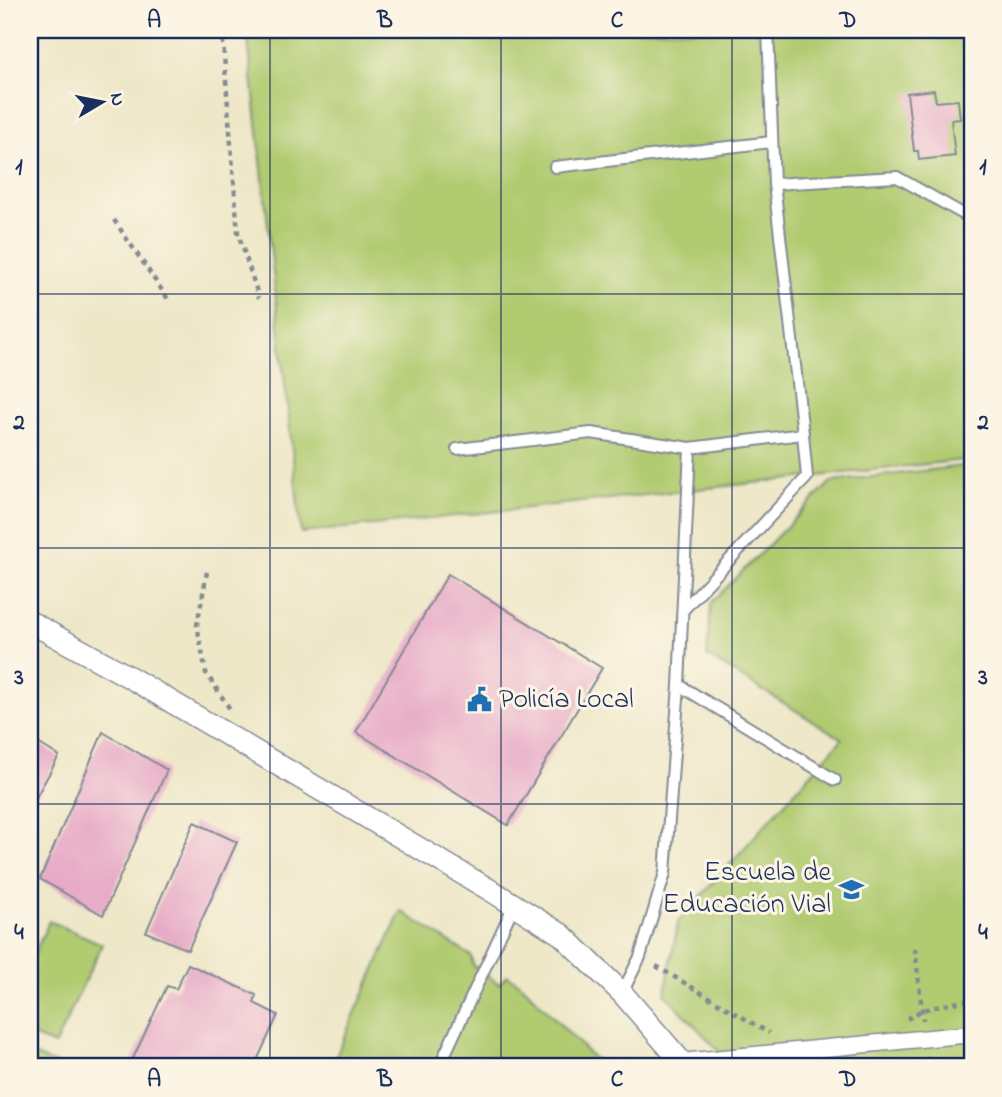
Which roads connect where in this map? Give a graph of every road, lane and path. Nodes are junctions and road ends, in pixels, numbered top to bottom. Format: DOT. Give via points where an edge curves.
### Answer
graph roads {
  1 [pos="222,30"];
  2 [pos="768,30"];
  3 [pos="772,142"];
  4 [pos="555,167"];
  5 [pos="774,184"];
  6 [pos="972,219"];
  7 [pos="114,220"];
  8 [pos="259,298"];
  9 [pos="170,302"];
  10 [pos="803,434"];
  11 [pos="690,448"];
  12 [pos="457,449"];
  13 [pos="207,572"];
  14 [pos="683,610"];
  15 [pos="30,622"];
  16 [pos="206,673"];
  17 [pos="679,685"];
  18 [pos="835,780"];
  19 [pos="514,905"];
  20 [pos="915,948"];
  21 [pos="640,957"];
  22 [pos="622,993"];
  23 [pos="972,1034"];
  24 [pos="925,1038"];
  25 [pos="799,1051"];
  26 [pos="683,1065"];
  27 [pos="439,1067"];
  28 [pos="928,1067"];
  1 -- 8 [label="path" via="238,233"];
  2 -- 3 [label="lane"];
  3 -- 4 [label="lane"];
  3 -- 5 [label="lane"];
  5 -- 6 [label="lane" via="897,177"];
  5 -- 10 [label="lane"];
  7 -- 9 [label="path"];
  10 -- 11 [label="lane"];
  10 -- 14 [label="lane" via="807,477"];
  11 -- 12 [label="lane" via="591,433"];
  11 -- 14 [label="lane"];
  13 -- 16 [label="path" via="197,625"];
  14 -- 17 [label="lane"];
  15 -- 19 [label="street"];
  17 -- 18 [label="lane"];
  17 -- 21 [label="lane" via="665,873"];
  19 -- 22 [label="street" via="562,935"];
  19 -- 27 [label="lane"];
  20 -- 24 [label="path"];
  21 -- 22 [label="lane"];
  21 -- 25 [label="path"];
  22 -- 26 [label="street"];
  23 -- 24 [label="street"];
  24 -- 25 [label="street"];
  24 -- 28 [label="path"];
  25 -- 26 [label="street"];
}
